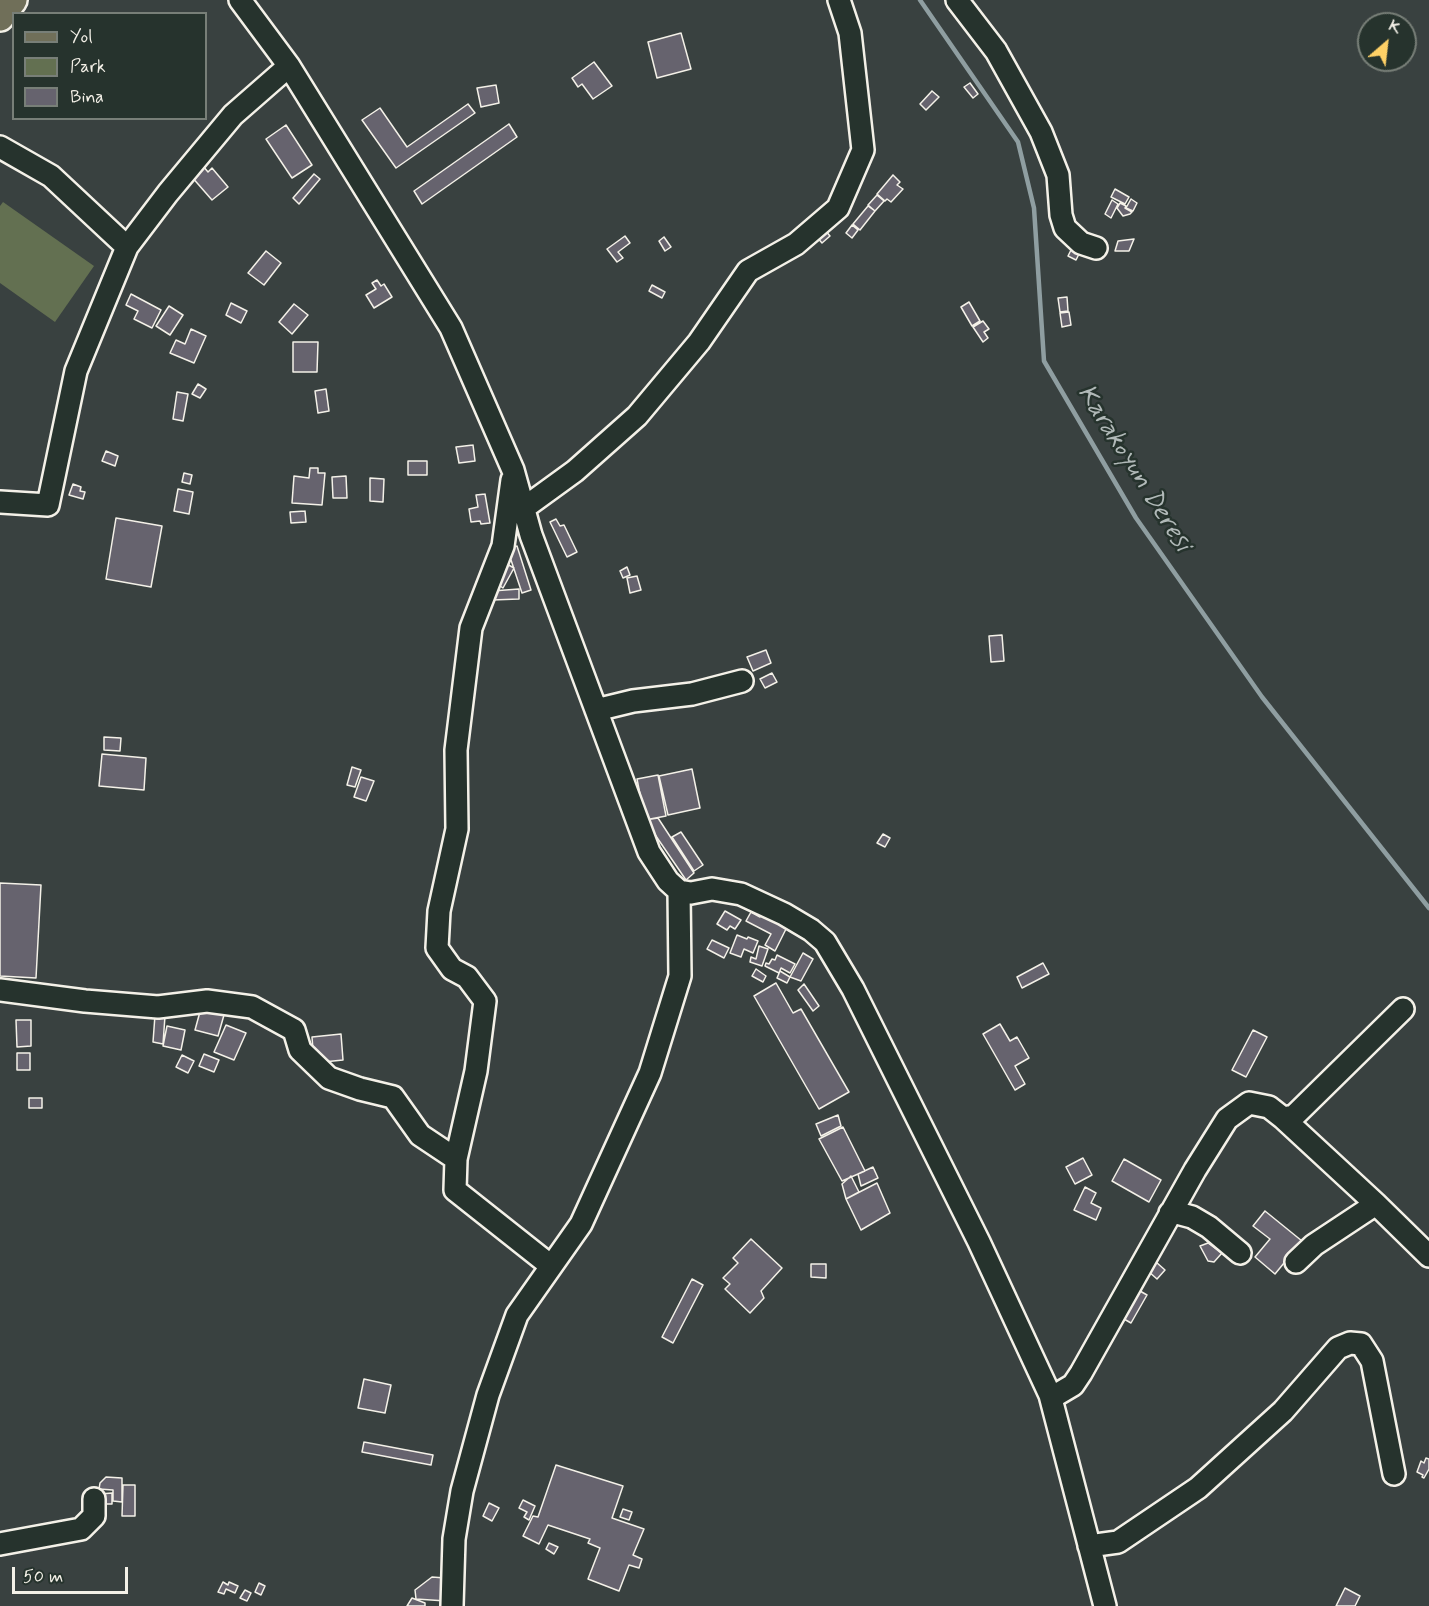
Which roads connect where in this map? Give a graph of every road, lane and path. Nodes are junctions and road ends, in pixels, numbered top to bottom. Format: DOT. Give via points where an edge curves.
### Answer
graph roads {
  1 [pos="13,0"];
  2 [pos="240,0"];
  3 [pos="839,0"];
  4 [pos="957,0"];
  5 [pos="0,17"];
  6 [pos="289,66"];
  7 [pos="0,147"];
  8 [pos="127,247"];
  9 [pos="1096,248"];
  10 [pos="513,470"];
  11 [pos="0,502"];
  12 [pos="524,508"];
  13 [pos="742,681"];
  14 [pos="596,710"];
  15 [pos="679,891"];
  16 [pos="0,990"];
  17 [pos="1403,1009"];
  18 [pos="1283,1118"];
  19 [pos="456,1159"];
  20 [pos="1376,1204"];
  21 [pos="1170,1213"];
  22 [pos="1240,1253"];
  23 [pos="1429,1256"];
  24 [pos="1296,1262"];
  25 [pos="551,1266"];
  26 [pos="1051,1398"];
  27 [pos="1394,1474"];
  28 [pos="94,1499"];
  29 [pos="0,1544"];
  30 [pos="1089,1546"];
  31 [pos="452,1606"];
  32 [pos="1105,1606"];
  1 -- 5 [label="main road"];
  2 -- 6 [label="street"];
  3 -- 12 [label="street" via="850,33 863,150 838,208 796,244 748,271 699,342 637,416 576,471"];
  4 -- 9 [label="street" via="996,51 1041,132 1058,175 1065,228 1081,243"];
  6 -- 8 [label="street" via="233,115"];
  6 -- 10 [label="street" via="451,328"];
  7 -- 8 [label="street" via="51,176"];
  8 -- 11 [label="street" via="75,371 48,505"];
  10 -- 12 [label="street"];
  10 -- 19 [label="street" via="503,546 471,628 456,750 457,829 439,911 436,948 452,969 467,977 486,1000 476,1071"];
  12 -- 14 [label="street"];
  13 -- 14 [label="street" via="692,694"];
  14 -- 15 [label="street" via="649,852"];
  15 -- 25 [label="street" via="680,976 650,1073 581,1224"];
  15 -- 26 [label="street" via="712,889 741,894 784,914 825,942 853,989 979,1242"];
  16 -- 19 [label="street" via="158,1008 207,1001 252,1007 294,1030 300,1050 329,1078 393,1097 420,1135"];
  17 -- 18 [label="street" via="1294,1116"];
  18 -- 20 [label="street"];
  18 -- 21 [label="street" via="1269,1107 1249,1103 1227,1119"];
  19 -- 25 [label="street" via="455,1191"];
  20 -- 23 [label="street"];
  20 -- 24 [label="street" via="1314,1245"];
  21 -- 22 [label="street" via="1192,1217"];
  21 -- 26 [label="street" via="1081,1373 1073,1384"];
  25 -- 31 [label="street" via="517,1315 488,1395 453,1539"];
  26 -- 30 [label="street"];
  27 -- 30 [label="street" via="1372,1361 1361,1344 1350,1343 1338,1348 1283,1411 1198,1488 1118,1542"];
  28 -- 29 [label="street" via="94,1516 81,1529"];
  30 -- 32 [label="street"];
}
